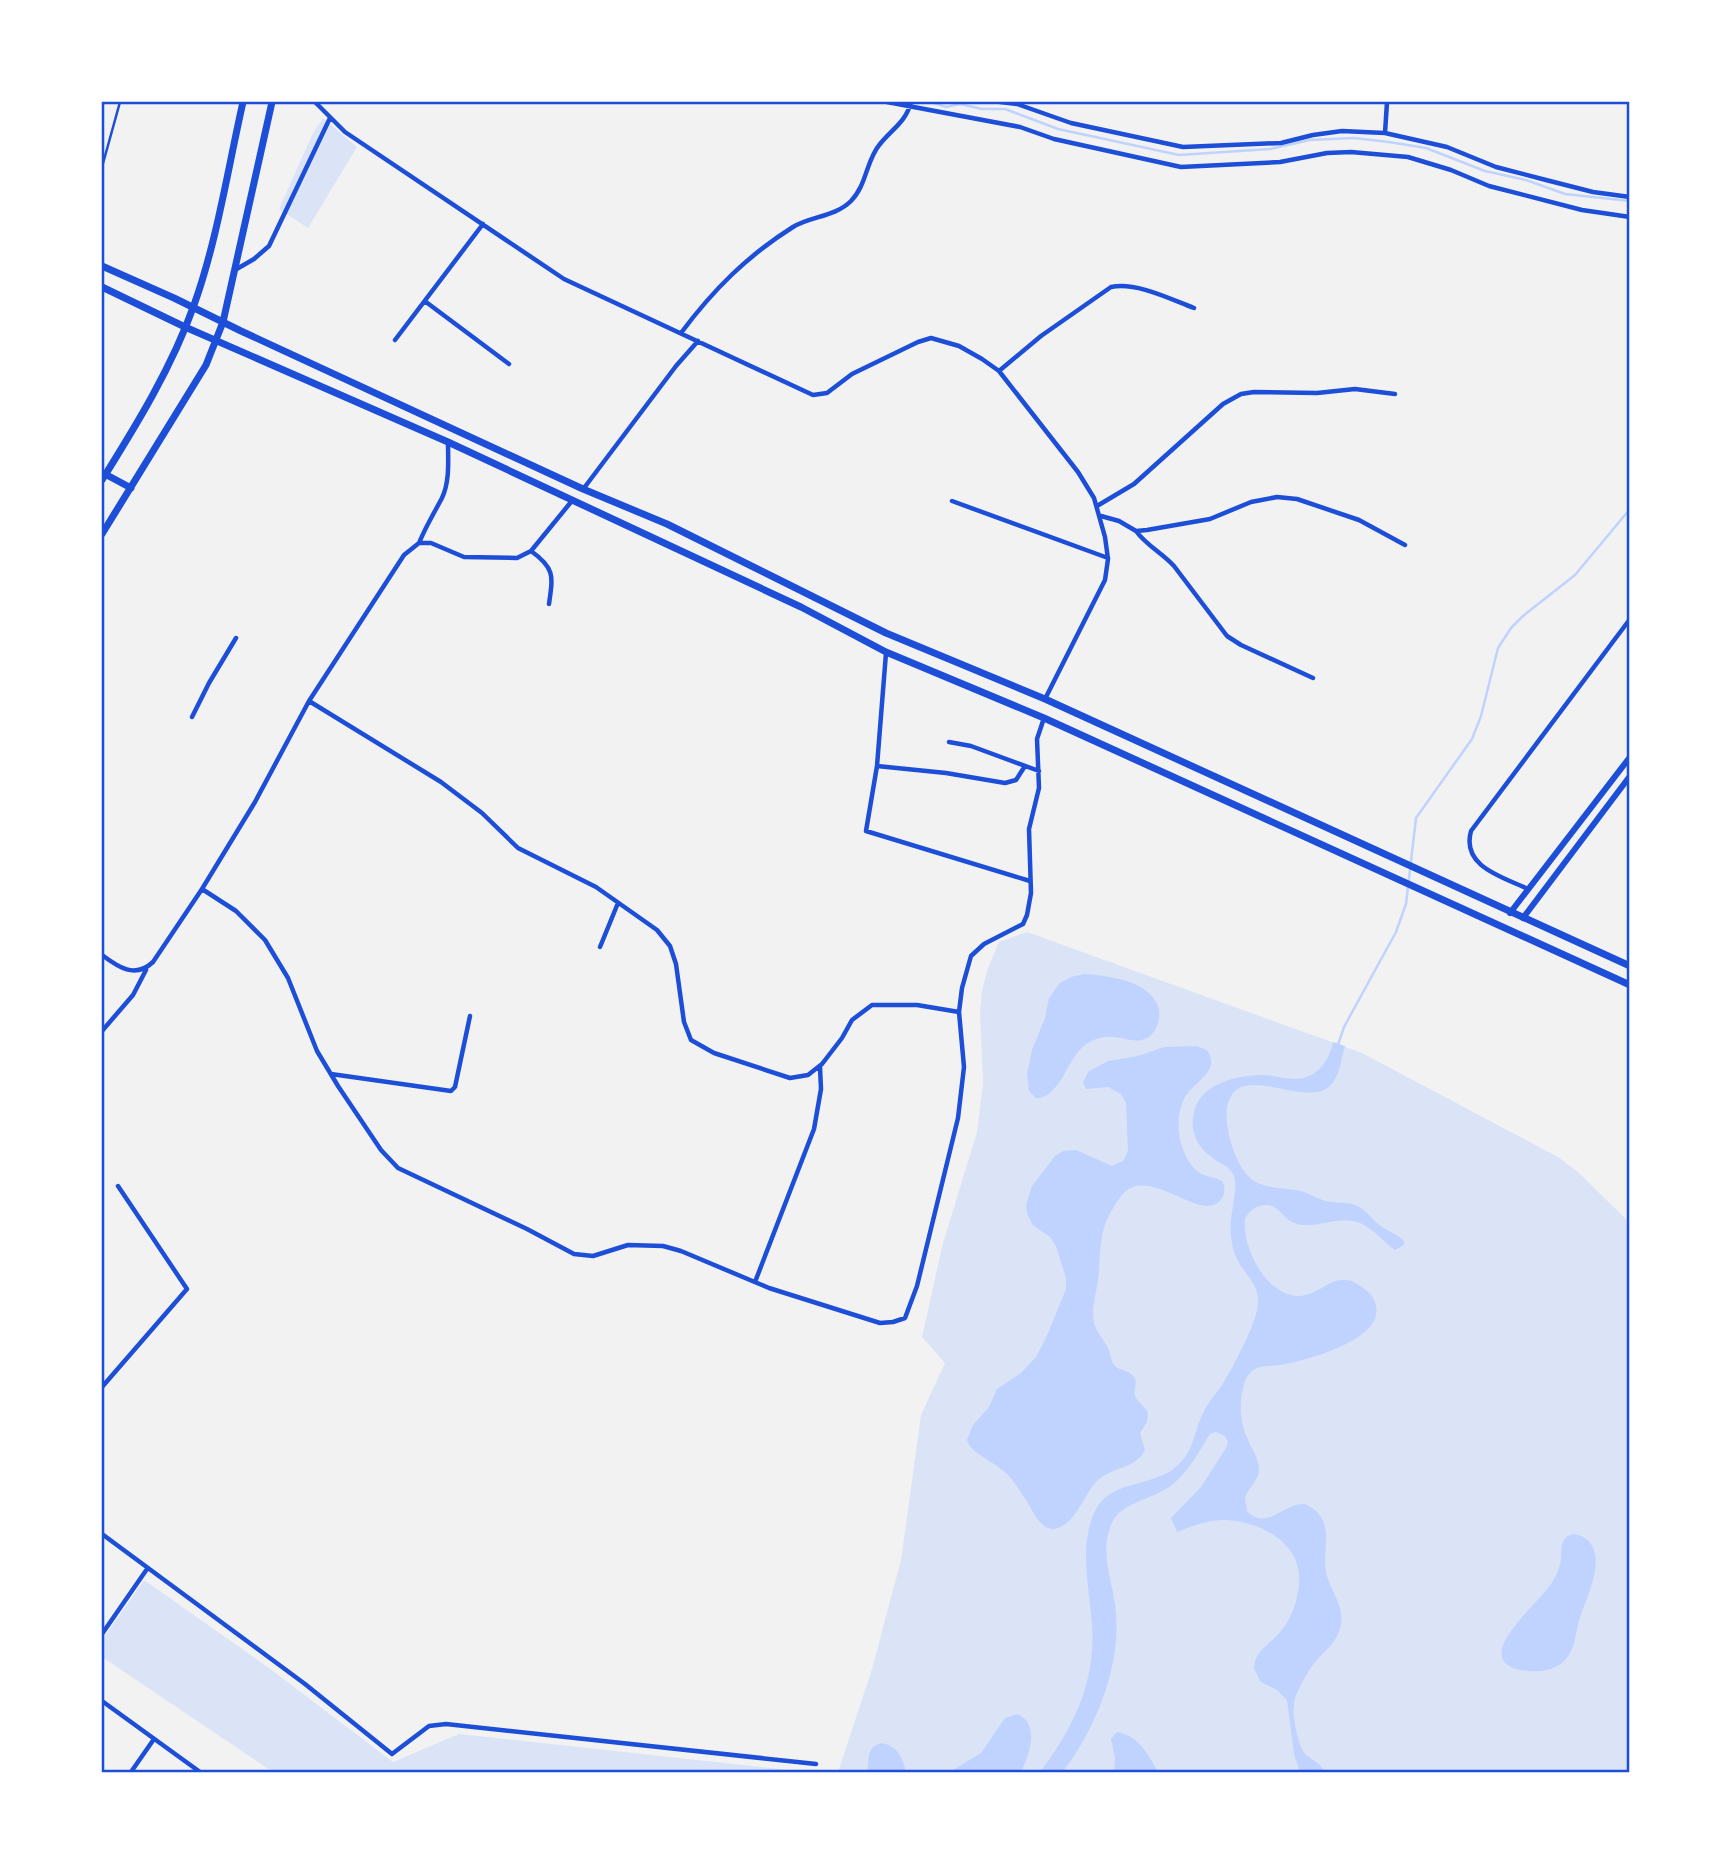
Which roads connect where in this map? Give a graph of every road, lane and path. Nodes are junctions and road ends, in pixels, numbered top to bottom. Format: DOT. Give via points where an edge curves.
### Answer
graph roads {
  1 [pos="120,102"];
  2 [pos="243,102"];
  3 [pos="272,102"];
  4 [pos="315,102"];
  5 [pos="887,102"];
  6 [pos="1000,102"];
  7 [pos="1387,102"];
  8 [pos="910,104"];
  9 [pos="330,118"];
  10 [pos="1385,133"];
  11 [pos="102,167"];
  12 [pos="1629,197"];
  13 [pos="1629,217"];
  14 [pos="483,224"];
  15 [pos="102,267"];
  16 [pos="235,270"];
  17 [pos="102,287"];
  18 [pos="425,302"];
  19 [pos="194,307"];
  20 [pos="1194,307"];
  21 [pos="223,322"];
  22 [pos="185,327"];
  23 [pos="681,333"];
  24 [pos="216,340"];
  25 [pos="395,340"];
  26 [pos="698,341"];
  27 [pos="509,364"];
  28 [pos="999,371"];
  29 [pos="1395,394"];
  30 [pos="448,442"];
  31 [pos="103,477"];
  32 [pos="131,488"];
  33 [pos="583,489"];
  34 [pos="952,501"];
  35 [pos="571,502"];
  36 [pos="1096,506"];
  37 [pos="1100,516"];
  38 [pos="1136,531"];
  39 [pos="102,534"];
  40 [pos="419,543"];
  41 [pos="1405,545"];
  42 [pos="531,551"];
  43 [pos="1108,559"];
  44 [pos="549,604"];
  45 [pos="1629,619"];
  46 [pos="236,638"];
  47 [pos="887,652"];
  48 [pos="1313,678"];
  49 [pos="1045,699"];
  50 [pos="309,701"];
  51 [pos="192,717"];
  52 [pos="1044,718"];
  53 [pos="949,743"];
  54 [pos="1629,757"];
  55 [pos="877,766"];
  56 [pos="1025,766"];
  57 [pos="1039,771"];
  58 [pos="1629,776"];
  59 [pos="1030,881"];
  60 [pos="202,889"];
  61 [pos="1528,890"];
  62 [pos="618,903"];
  63 [pos="1510,913"];
  64 [pos="1522,918"];
  65 [pos="600,947"];
  66 [pos="102,955"];
  67 [pos="1629,966"];
  68 [pos="146,969"];
  69 [pos="1629,985"];
  70 [pos="959,1012"];
  71 [pos="470,1016"];
  72 [pos="102,1031"];
  73 [pos="820,1066"];
  74 [pos="330,1074"];
  75 [pos="118,1186"];
  76 [pos="755,1282"];
  77 [pos="102,1387"];
  78 [pos="102,1534"];
  79 [pos="147,1569"];
  80 [pos="102,1633"];
  81 [pos="102,1701"];
  82 [pos="155,1739"];
  83 [pos="816,1764"];
  84 [pos="131,1773"];
  85 [pos="201,1773"];
  1 -- 11 [label="lane"];
  2 -- 19 [label="main road"];
  3 -- 16 [label="main road"];
  4 -- 9 [label="street"];
  5 -- 8 [label="street"];
  6 -- 10 [label="street" via="1183,147 1281,143 1342,131"];
  7 -- 10 [label="street"];
  8 -- 13 [label="street" via="1181,167 1280,162 1327,153 1408,157 1489,186"];
  8 -- 23 [label="street" via="902,123 878,145 851,201 830,214 796,225 752,255 708,297"];
  9 -- 14 [label="street"];
  9 -- 16 [label="street" via="269,246"];
  10 -- 12 [label="street" via="1447,147 1545,180"];
  14 -- 18 [label="street"];
  14 -- 23 [label="street" via="564,279"];
  15 -- 19 [label="main road"];
  16 -- 21 [label="main road"];
  17 -- 22 [label="main road"];
  18 -- 25 [label="street"];
  18 -- 27 [label="street"];
  19 -- 21 [label="main road"];
  19 -- 22 [label="main road"];
  20 -- 28 [label="street" via="1143,290 1111,287"];
  21 -- 24 [label="main road"];
  21 -- 33 [label="main road"];
  22 -- 24 [label="main road"];
  22 -- 31 [label="main road" via="152,397"];
  23 -- 26 [label="street"];
  24 -- 30 [label="main road"];
  24 -- 32 [label="main road" via="206,365"];
  26 -- 28 [label="street" via="813,395 827,393 852,374 930,338 959,345"];
  26 -- 33 [label="street"];
  28 -- 36 [label="street" via="1078,472"];
  29 -- 36 [label="street" via="1355,389 1241,394 1223,404 1134,484"];
  30 -- 35 [label="main road"];
  30 -- 40 [label="street" via="443,496"];
  31 -- 32 [label="main road"];
  32 -- 39 [label="main road"];
  33 -- 49 [label="main road" via="667,524 886,633"];
  34 -- 43 [label="street"];
  35 -- 42 [label="street"];
  35 -- 47 [label="main road" via="801,607"];
  36 -- 37 [label="street"];
  37 -- 38 [label="street"];
  37 -- 43 [label="street"];
  38 -- 41 [label="street" via="1198,522 1277,497 1359,520"];
  38 -- 48 [label="street" via="1174,566 1227,636"];
  40 -- 42 [label="street" via="431,542 464,557 487,559 517,558"];
  40 -- 50 [label="street" via="404,555"];
  42 -- 44 [label="street" via="550,568"];
  43 -- 49 [label="street" via="1105,580"];
  45 -- 61 [label="street" via="1471,831 1470,848 1476,862"];
  46 -- 51 [label="street"];
  47 -- 52 [label="main road"];
  47 -- 55 [label="street"];
  49 -- 63 [label="main road"];
  50 -- 60 [label="street"];
  50 -- 62 [label="street" via="441,782 518,848"];
  52 -- 57 [label="street" via="1037,739"];
  52 -- 69 [label="main road"];
  53 -- 56 [label="street" via="971,746"];
  54 -- 61 [label="street"];
  55 -- 56 [label="street" via="1005,783 1016,780"];
  55 -- 59 [label="street" via="865,828 868,834"];
  56 -- 57 [label="street"];
  57 -- 59 [label="street" via="1029,829"];
  58 -- 64 [label="street"];
  59 -- 70 [label="street" via="1023,924 971,956"];
  60 -- 68 [label="street"];
  60 -- 74 [label="street" via="236,911 265,940 288,978"];
  61 -- 63 [label="street"];
  62 -- 65 [label="street"];
  62 -- 73 [label="street" via="657,930 670,946 691,1040 713,1053 790,1078 808,1075"];
  63 -- 64 [label="main road"];
  64 -- 67 [label="main road"];
  66 -- 68 [label="street" via="132,971"];
  68 -- 72 [label="street" via="133,995"];
  70 -- 73 [label="street" via="917,1005 873,1005 852,1020"];
  70 -- 76 [label="street" via="964,1067 958,1118 905,1318 880,1323"];
  71 -- 74 [label="street" via="451,1091"];
  73 -- 76 [label="street" via="814,1129"];
  74 -- 76 [label="street" via="398,1168 574,1254 593,1256 628,1245 663,1246"];
  75 -- 77 [label="street" via="187,1289"];
  78 -- 79 [label="street"];
  79 -- 80 [label="street"];
  79 -- 83 [label="street" via="392,1754 429,1726 446,1724"];
  81 -- 82 [label="street"];
  82 -- 84 [label="street"];
  82 -- 85 [label="street"];
}
